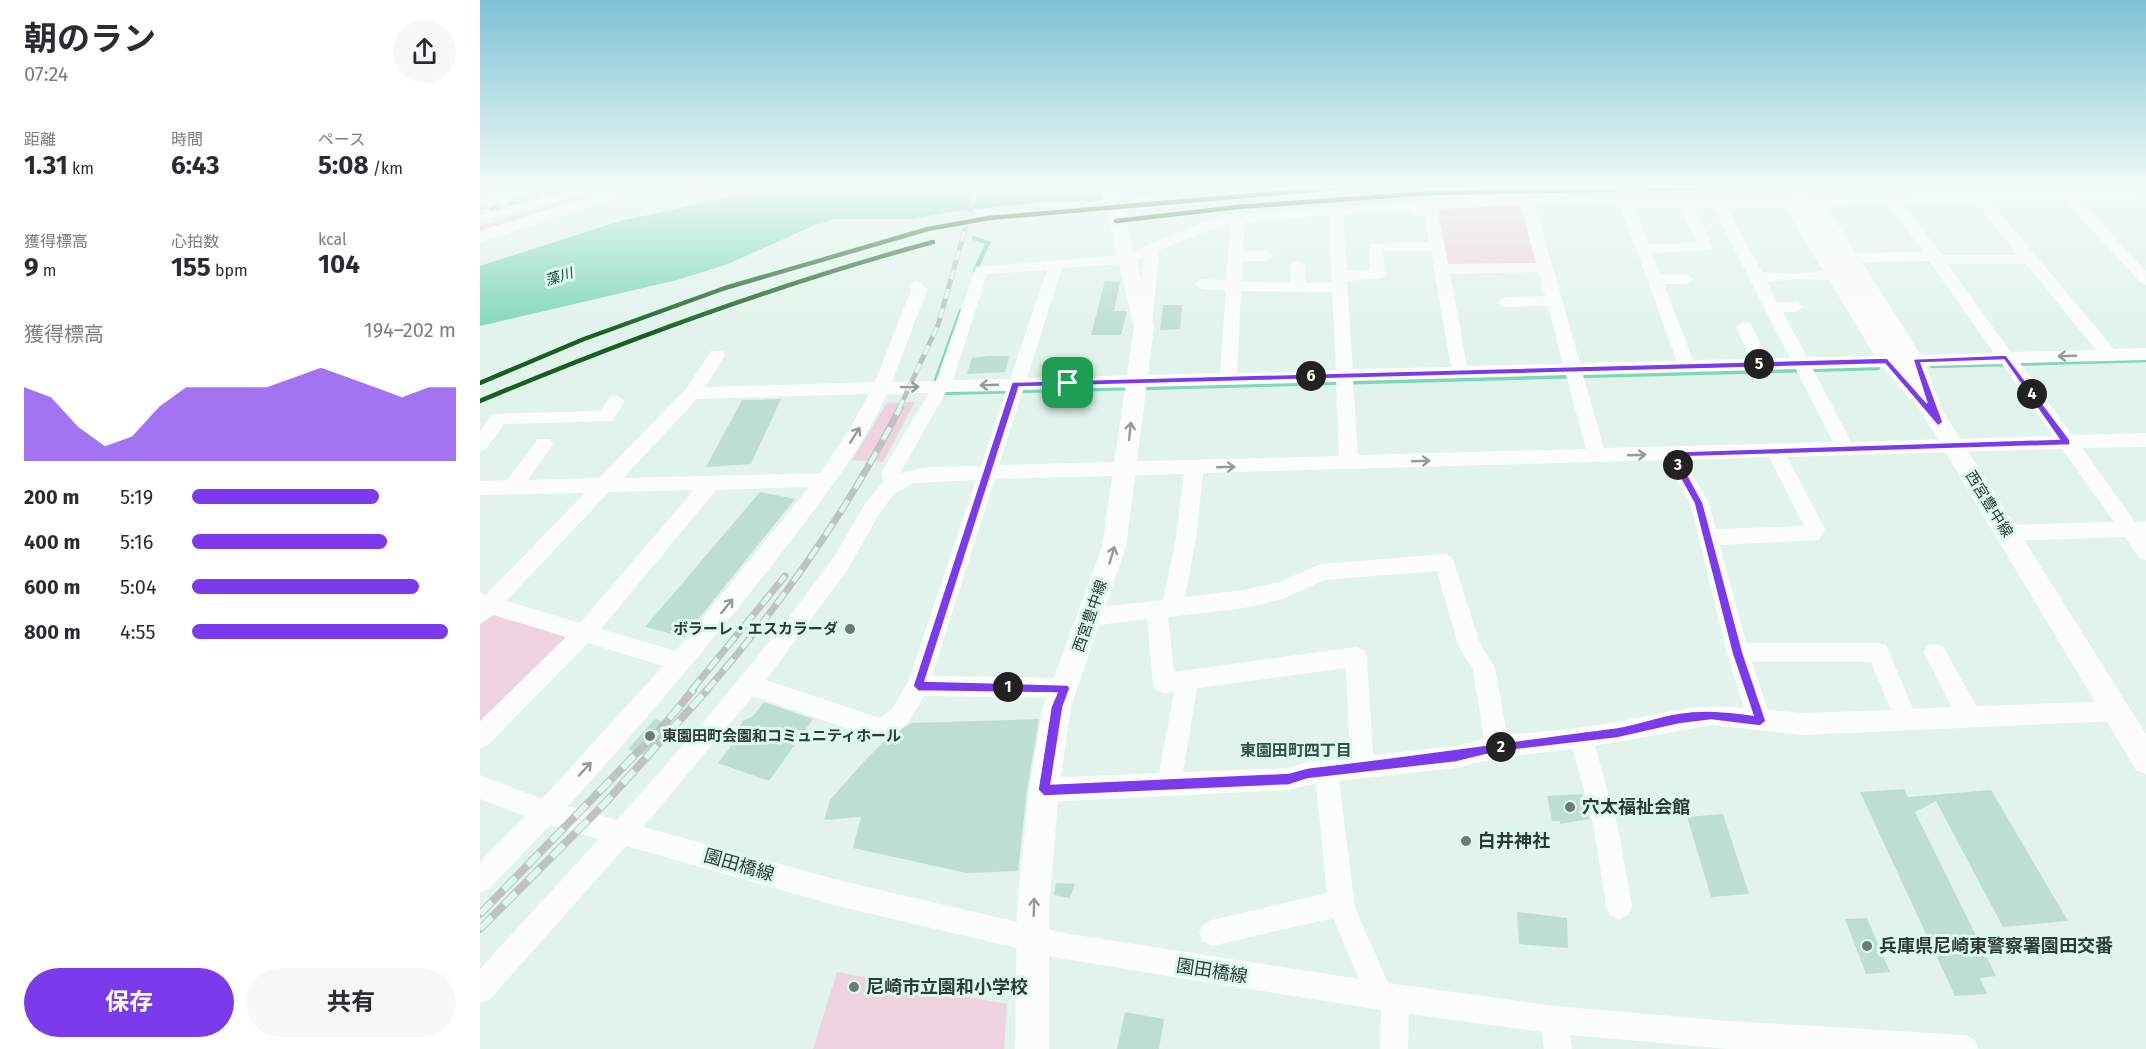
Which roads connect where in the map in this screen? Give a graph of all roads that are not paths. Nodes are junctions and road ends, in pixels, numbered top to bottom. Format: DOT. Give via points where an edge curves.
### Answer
graph roads {
  1 [pos="1119,236"];
  2 [pos="1182,236"];
  3 [pos="1237,236"];
  4 [pos="1337,236"];
  5 [pos="1436,236"];
  6 [pos="1536,236"];
  7 [pos="1636,236"];
  8 [pos="1701,236"];
  9 [pos="1735,236"];
  10 [pos="1818,236"];
  11 [pos="1828,236"];
  12 [pos="1920,236"];
  13 [pos="2012,236"];
  14 [pos="2105,236"];
  15 [pos="1438,246"];
  16 [pos="1152,249"];
  17 [pos="1641,249"];
  18 [pos="1236,256"];
  19 [pos="1266,256"];
  20 [pos="1843,256"];
  21 [pos="1936,258"];
  22 [pos="1125,259"];
  23 [pos="2031,259"];
  24 [pos="1056,264"];
  25 [pos="1298,265"];
  26 [pos="1544,267"];
  27 [pos="1442,269"];
  28 [pos="1834,275"];
  29 [pos="1756,277"];
  30 [pos="1653,279"];
  31 [pos="1686,279"];
  32 [pos="2146,280"];
  33 [pos="1340,282"];
  34 [pos="1202,284"];
  35 [pos="916,286"];
  36 [pos="1234,286"];
  37 [pos="1297,288"];
  38 [pos="1555,301"];
  39 [pos="1506,302"];
  40 [pos="1772,307"];
  41 [pos="1796,307"];
  42 [pos="1144,327"];
  43 [pos="1744,327"];
  44 [pos="2146,354"];
  45 [pos="717,355"];
  46 [pos="2109,355"];
  47 [pos="1887,361"];
  48 [pos="1916,361"];
  49 [pos="2009,362"];
  50 [pos="1762,364"];
  51 [pos="1687,366"];
  52 [pos="1803,367"];
  53 [pos="1460,372"];
  54 [pos="1574,373"];
  55 [pos="1228,379"];
  56 [pos="1345,380"];
  57 [pos="1136,385"];
  58 [pos="880,388"];
  59 [pos="1014,389"];
  60 [pos="937,391"];
  61 [pos="692,393"];
  62 [pos="616,401"];
  63 [pos="1938,422"];
  64 [pos="2146,440"];
  65 [pos="2066,442"];
  66 [pos="480,444"];
  67 [pos="544,444"];
  68 [pos="1953,446"];
  69 [pos="1846,449"];
  70 [pos="1775,451"];
  71 [pos="1671,454"];
  72 [pos="1597,456"];
  73 [pos="1349,463"];
  74 [pos="1194,468"];
  75 [pos="1126,471"];
  76 [pos="987,474"];
  77 [pos="825,480"];
  78 [pos="711,483"];
  79 [pos="894,483"];
  80 [pos="603,486"];
  81 [pos="511,489"];
  82 [pos="483,492"];
  83 [pos="2138,529"];
  84 [pos="2006,533"];
  85 [pos="1708,537"];
  86 [pos="2146,552"];
  87 [pos="484,607"];
  88 [pos="1165,609"];
  89 [pos="1091,617"];
  90 [pos="584,633"];
  91 [pos="1738,653"];
  92 [pos="1935,653"];
  93 [pos="681,662"];
  94 [pos="1187,680"];
  95 [pos="748,684"];
  96 [pos="918,686"];
  97 [pos="1064,688"];
  98 [pos="2116,711"];
  99 [pos="1969,716"];
  100 [pos="1906,718"];
  101 [pos="1760,721"];
  102 [pos="480,737"];
  103 [pos="1581,737"];
  104 [pos="1497,747"];
  105 [pos="2146,760"];
  106 [pos="1362,767"];
  107 [pos="1326,771"];
  108 [pos="1169,784"];
  109 [pos="480,787"];
  110 [pos="1044,790"];
  111 [pos="545,812"];
  112 [pos="620,833"];
  113 [pos="480,880"];
  114 [pos="1341,903"];
  115 [pos="1619,906"];
  116 [pos="1212,933"];
  117 [pos="1033,940"];
  118 [pos="480,989"];
  119 [pos="1388,998"];
  120 [pos="1554,1020"];
  121 [pos="1909,1047"];
  122 [pos="1032,1049"];
  123 [pos="1394,1049"];
  124 [pos="1558,1049"];
  125 [pos="1964,1049"];
  1 -- 22 [label="main road, 西宮豊中線"];
  2 -- 16 [label="street"];
  3 -- 18 [label="street"];
  4 -- 33 [label="street"];
  5 -- 15 [label="street"];
  6 -- 26 [label="street"];
  7 -- 17 [label="street"];
  8 -- 17 [label="street" via="1706,248"];
  9 -- 29 [label="street"];
  10 -- 28 [label="street"];
  11 -- 20 [label="main road, 西宮豊中線"];
  12 -- 21 [label="street"];
  13 -- 23 [label="street"];
  14 -- 32 [label="street"];
  15 -- 27 [label="street"];
  15 -- 33 [label="street" via="1375,248 1377,275"];
  16 -- 22 [label="street"];
  16 -- 42 [label="street"];
  17 -- 30 [label="street"];
  18 -- 19 [label="street"];
  18 -- 36 [label="street"];
  20 -- 21 [label="street"];
  20 -- 48 [label="street"];
  20 -- 63 [label="main road, 西宮豊中線"];
  21 -- 23 [label="street"];
  21 -- 49 [label="street"];
  22 -- 24 [label="street"];
  22 -- 42 [label="main road, 西宮豊中線"];
  23 -- 46 [label="street"];
  24 -- 59 [label="street"];
  24 -- 60 [label="street" via="981,270 946,378"];
  25 -- 37 [label="street"];
  26 -- 27 [label="street"];
  26 -- 38 [label="street"];
  27 -- 53 [label="street"];
  28 -- 29 [label="street"];
  28 -- 47 [label="street"];
  29 -- 40 [label="street"];
  30 -- 31 [label="street"];
  30 -- 51 [label="street"];
  33 -- 37 [label="street"];
  33 -- 56 [label="street"];
  34 -- 36 [label="street"];
  35 -- 58 [label="street" via="919,290"];
  36 -- 37 [label="street"];
  36 -- 55 [label="street"];
  38 -- 39 [label="street"];
  38 -- 54 [label="street"];
  40 -- 41 [label="street"];
  40 -- 52 [label="street"];
  42 -- 57 [label="main road, 西宮豊中線"];
  43 -- 50 [label="street"];
  44 -- 46 [label="street"];
  45 -- 61 [label="street"];
  46 -- 49 [label="street, one-way"];
  47 -- 52 [label="street"];
  47 -- 63 [label="street"];
  48 -- 49 [label="street"];
  48 -- 63 [label="street"];
  49 -- 65 [label="street"];
  50 -- 51 [label="street"];
  50 -- 52 [label="street"];
  51 -- 54 [label="street"];
  52 -- 69 [label="street"];
  53 -- 54 [label="street"];
  53 -- 56 [label="street"];
  54 -- 72 [label="street"];
  55 -- 56 [label="street"];
  55 -- 57 [label="street"];
  56 -- 73 [label="street"];
  57 -- 59 [label="street"];
  75 -- 57 [label="main road, 西宮豊中線, one-way"];
  58 -- 60 [label="street, one-way"];
  58 -- 61 [label="street"];
  77 -- 58 [label="street, one-way" via="855,436"];
  59 -- 60 [label="street, one-way"];
  59 -- 76 [label="street"];
  60 -- 79 [label="street" via="891,473"];
  61 -- 80 [label="street"];
  62 -- 66 [label="street" via="606,417 491,418"];
  63 -- 68 [label="main road, 西宮豊中線"];
  64 -- 65 [label="street"];
  65 -- 68 [label="street"];
  65 -- 83 [label="street"];
  67 -- 81 [label="street"];
  68 -- 69 [label="street"];
  68 -- 84 [label="main road, 西宮豊中線"];
  69 -- 70 [label="street"];
  70 -- 71 [label="street"];
  70 -- 85 [label="street" via="1815,529 1812,534"];
  72 -- 71 [label="street, one-way"];
  71 -- 85 [label="street" via="1699,503"];
  73 -- 72 [label="street, one-way"];
  74 -- 73 [label="street, one-way"];
  74 -- 75 [label="street"];
  74 -- 88 [label="street" via="1186,539"];
  75 -- 76 [label="street"];
  89 -- 75 [label="main road, 西宮豊中線, one-way" via="1116,538"];
  76 -- 79 [label="street" via="921,475"];
  76 -- 96 [label="street"];
  77 -- 78 [label="street"];
  93 -- 77 [label="street, one-way"];
  78 -- 80 [label="street"];
  78 -- 90 [label="street"];
  79 -- 95 [label="street" via="879,499 826,584"];
  80 -- 81 [label="street"];
  80 -- 87 [label="street"];
  81 -- 82 [label="street"];
  83 -- 84 [label="street"];
  83 -- 86 [label="street"];
  84 -- 98 [label="main road, 西宮豊中線"];
  85 -- 91 [label="street"];
  87 -- 90 [label="street"];
  88 -- 89 [label="street"];
  88 -- 94 [label="street" via="1164,683"];
  88 -- 104 [label="street" via="1273,592 1321,572 1444,562 1469,645 1484,668"];
  89 -- 97 [label="main road, 西宮豊中線"];
  90 -- 93 [label="street"];
  90 -- 102 [label="street"];
  91 -- 100 [label="street" via="1878,652"];
  91 -- 101 [label="street"];
  92 -- 99 [label="street"];
  111 -- 93 [label="street, one-way"];
  94 -- 106 [label="street" via="1356,657"];
  94 -- 108 [label="street"];
  95 -- 96 [label="street" via="883,730 900,716"];
  95 -- 112 [label="street"];
  96 -- 97 [label="street"];
  97 -- 110 [label="main road, 西宮豊中線" via="1057,707"];
  98 -- 99 [label="street"];
  98 -- 105 [label="main road, 西宮豊中線"];
  99 -- 100 [label="street"];
  100 -- 101 [label="street" via="1803,724"];
  101 -- 103 [label="street" via="1711,715"];
  103 -- 104 [label="street"];
  103 -- 115 [label="street" via="1606,828"];
  104 -- 106 [label="street" via="1456,757"];
  106 -- 107 [label="street"];
  107 -- 108 [label="street" via="1289,779"];
  107 -- 114 [label="street"];
  108 -- 110 [label="street"];
  109 -- 111 [label="street, 園田橋線"];
  117 -- 110 [label="main road, 西宮豊中線, one-way"];
  111 -- 112 [label="street, 園田橋線"];
  111 -- 113 [label="street"];
  112 -- 117 [label="street, 園田橋線" via="842,894"];
  112 -- 118 [label="street"];
  114 -- 116 [label="street"];
  114 -- 119 [label="street"];
  117 -- 119 [label="street, 園田橋線"];
  117 -- 122 [label="main road, 西宮豊中線"];
  119 -- 120 [label="street, 園田橋線"];
  119 -- 123 [label="street"];
  120 -- 121 [label="street, 園田橋線"];
  120 -- 124 [label="street"];
  121 -- 125 [label="street, 園田橋線"];
}
